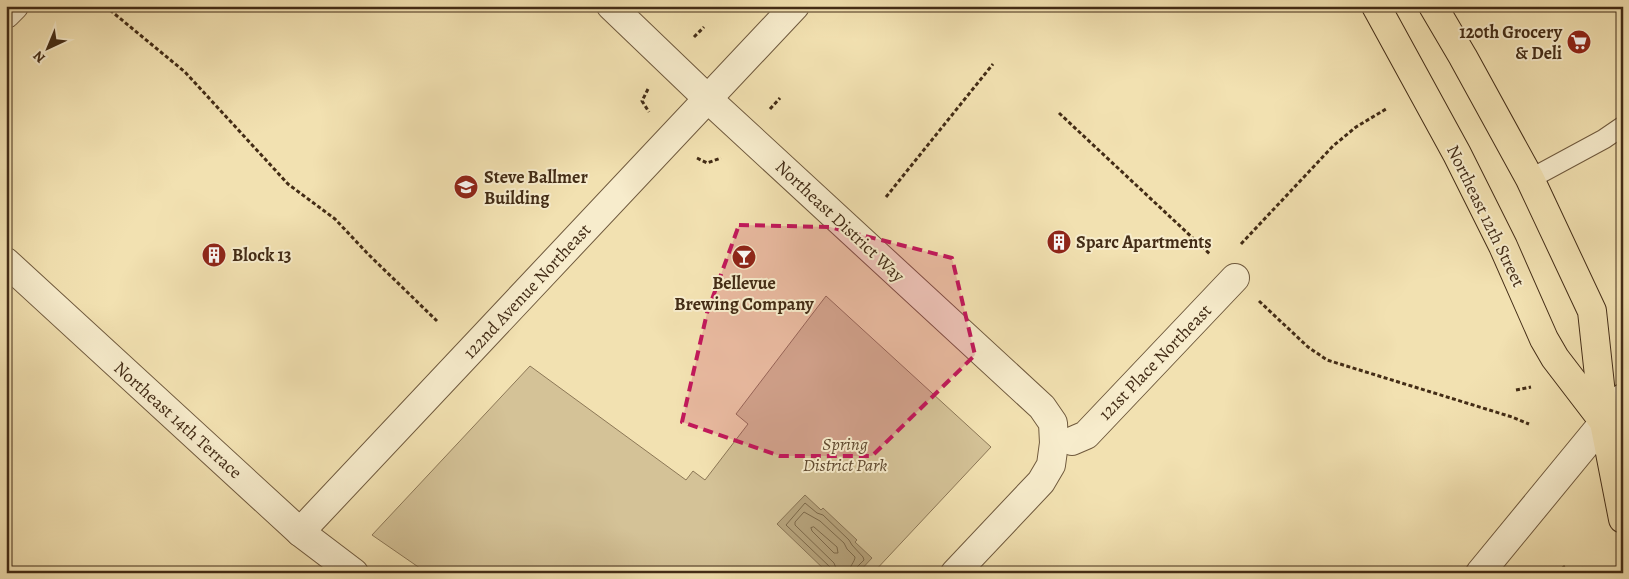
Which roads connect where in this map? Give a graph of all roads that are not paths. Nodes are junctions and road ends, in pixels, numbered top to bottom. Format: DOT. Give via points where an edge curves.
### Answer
graph roads {
  1 [pos="14,6"];
  2 [pos="611,6"];
  3 [pos="795,6"];
  4 [pos="1376,6"];
  5 [pos="1433,6"];
  6 [pos="6,14"];
  7 [pos="708,99"];
  8 [pos="1623,126"];
  9 [pos="1530,179"];
  10 [pos="6,262"];
  11 [pos="1228,271"];
  12 [pos="1623,398"];
  13 [pos="1604,422"];
  14 [pos="1063,442"];
  15 [pos="1623,519"];
  16 [pos="300,532"];
  17 [pos="354,573"];
  18 [pos="955,573"];
  19 [pos="1480,573"];
  1 -- 6 [label="street"];
  2 -- 7 [label="street, Northeast District Way"];
  3 -- 7 [label="street, 122nd Avenue Northeast"];
  4 -- 13 [label="main road, Northeast 12th Street" via="1461,162 1544,339"];
  5 -- 9 [label="main road, Northeast 12th Street"];
  7 -- 14 [label="street, Northeast District Way" via="1042,408"];
  7 -- 16 [label="street, 122nd Avenue Northeast"];
  8 -- 9 [label="lane"];
  9 -- 13 [label="main road, Northeast 12th Street" via="1592,311"];
  10 -- 16 [label="street, Northeast 14th Terrace"];
  11 -- 14 [label="street, 121st Place Northeast" via="1086,435"];
  12 -- 13 [label="street"];
  13 -- 15 [label="main road, Northeast 12th Street"];
  13 -- 19 [label="street"];
  14 -- 18 [label="street, Northeast District Way" via="1041,482"];
  16 -- 17 [label="street, Northeast 14th Terrace"];
}
